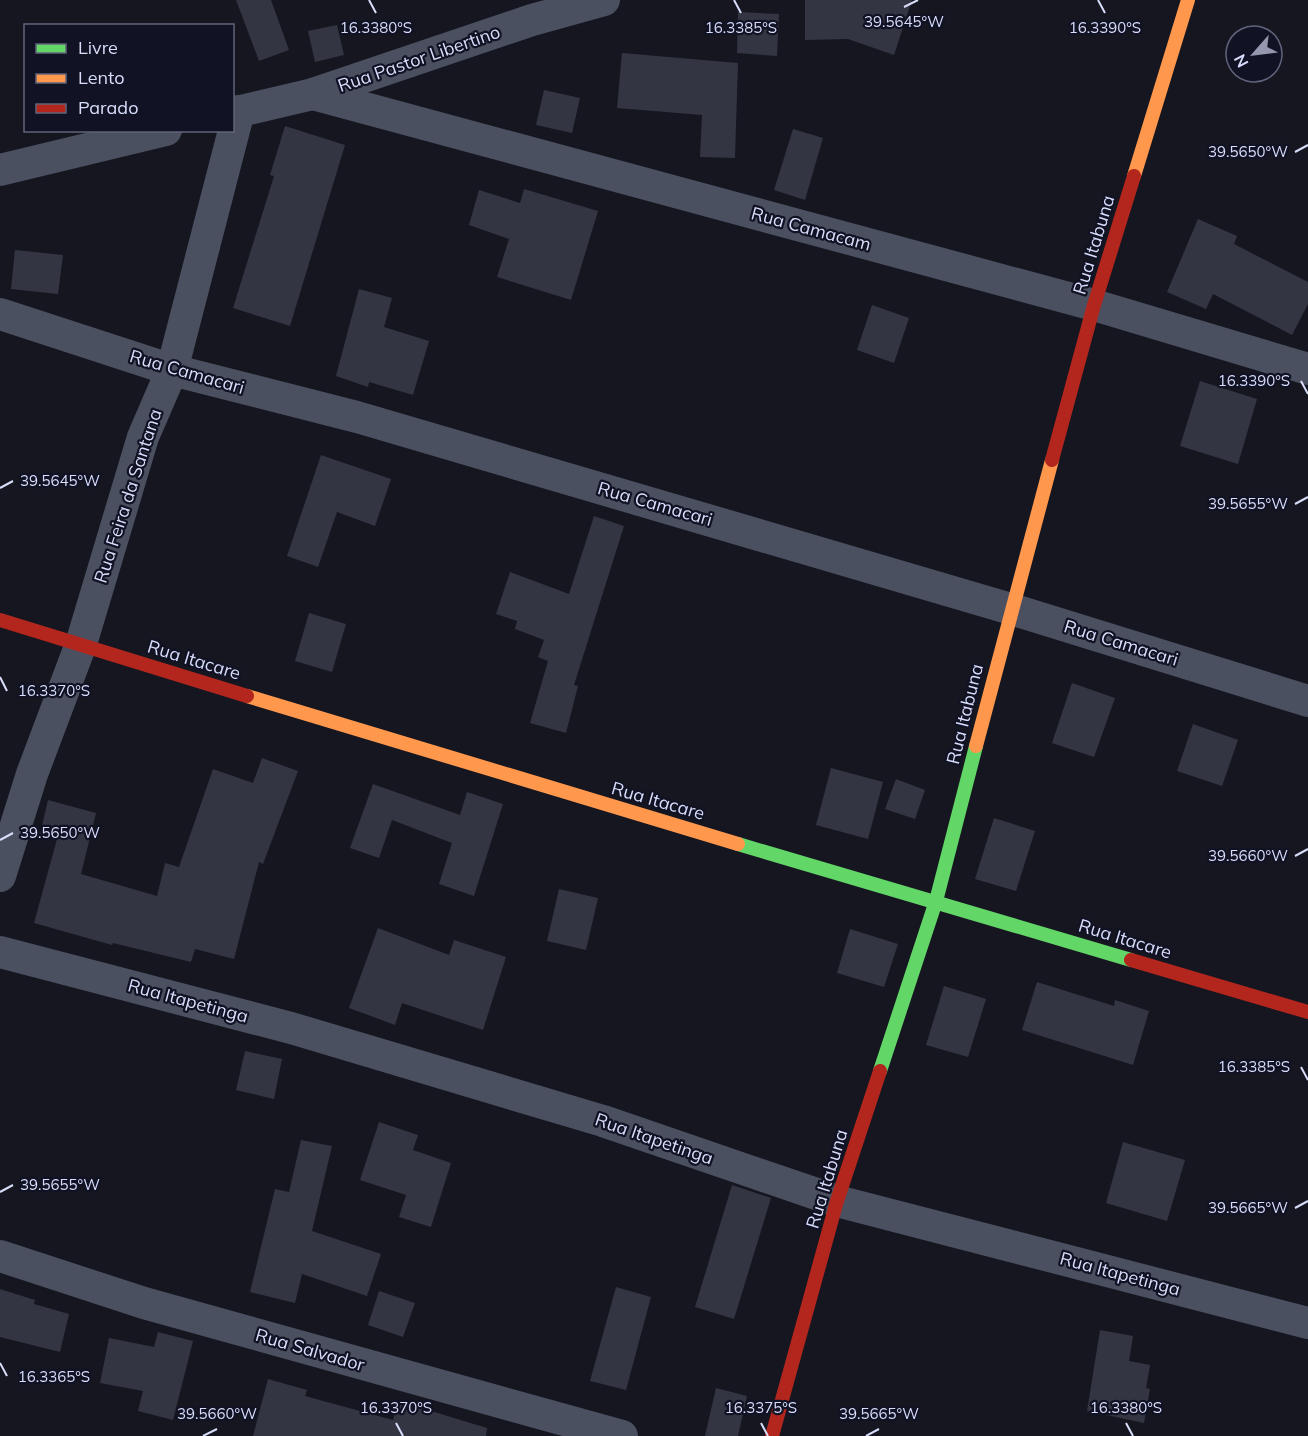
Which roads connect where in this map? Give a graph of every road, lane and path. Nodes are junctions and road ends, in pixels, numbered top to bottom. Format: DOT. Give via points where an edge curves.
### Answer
graph roads {
  1 [pos="604,0"];
  2 [pos="1188,0"];
  3 [pos="313,94"];
  4 [pos="236,112"];
  5 [pos="158,132"];
  6 [pos="231,132"];
  7 [pos="0,170"];
  8 [pos="1094,305"];
  9 [pos="0,314"];
  10 [pos="172,369"];
  11 [pos="1308,369"];
  12 [pos="1011,609"];
  13 [pos="0,620"];
  14 [pos="81,644"];
  15 [pos="1308,700"];
  16 [pos="0,876"];
  17 [pos="936,902"];
  18 [pos="0,952"];
  19 [pos="1308,1012"];
  20 [pos="837,1201"];
  21 [pos="0,1256"];
  22 [pos="1308,1323"];
  23 [pos="622,1436"];
  24 [pos="772,1436"];
  1 -- 3 [label="street, Rua Pastor Libertino" via="532,20"];
  2 -- 8 [label="street, Rua Itabuna"];
  3 -- 4 [label="street, Rua Pastor Libertino"];
  3 -- 8 [label="street, Rua Camacam"];
  5 -- 7 [label="street"];
  6 -- 10 [label="street, Rua Feira da Santana"];
  8 -- 11 [label="street, Rua Camacam"];
  8 -- 12 [label="street, Rua Itabuna"];
  9 -- 10 [label="street, Rua Camacari"];
  10 -- 12 [label="street, Rua Camacari" via="357,417"];
  10 -- 14 [label="street, Rua Feira da Santana" via="143,437"];
  12 -- 15 [label="street, Rua Camacari"];
  12 -- 17 [label="street, Rua Itabuna"];
  13 -- 14 [label="street, Rua Itacare"];
  14 -- 16 [label="street, Rua Feira da Santana"];
  14 -- 17 [label="street, Rua Itacare"];
  17 -- 19 [label="street, Rua Itacare"];
  17 -- 20 [label="street, Rua Itabuna"];
  18 -- 20 [label="street, Rua Itapetinga" via="303,1031 603,1121"];
  20 -- 22 [label="street, Rua Itapetinga"];
  20 -- 24 [label="street, Rua Itabuna"];
  21 -- 23 [label="street, Rua Salvador" via="144,1303"];
}
